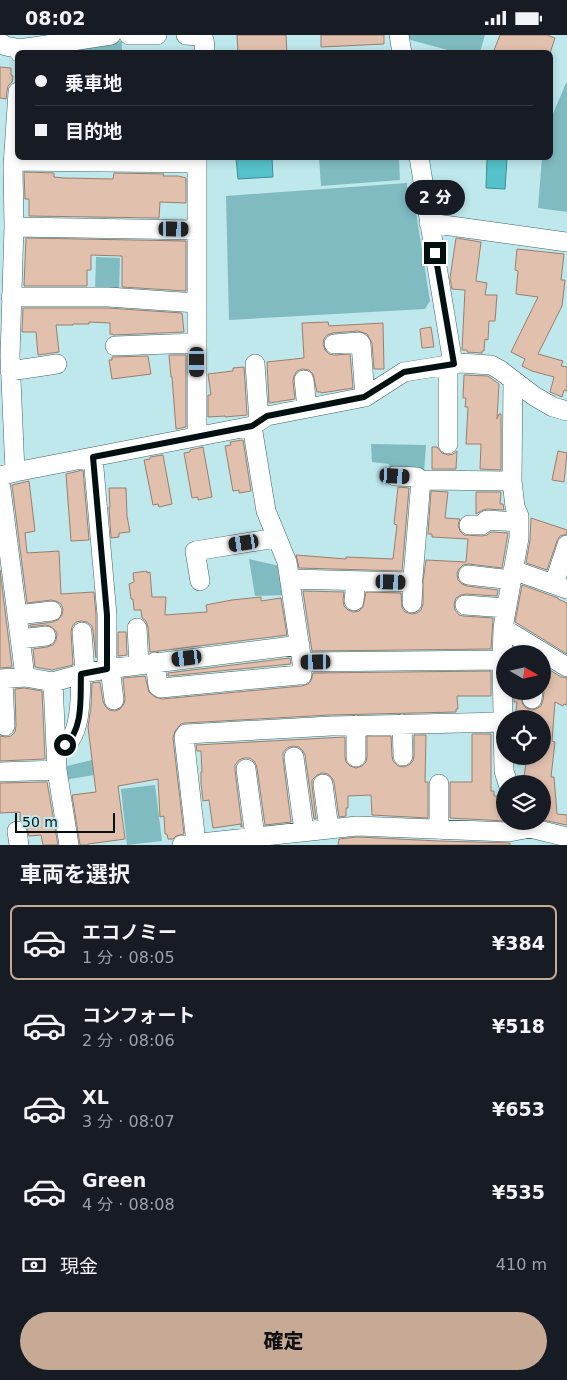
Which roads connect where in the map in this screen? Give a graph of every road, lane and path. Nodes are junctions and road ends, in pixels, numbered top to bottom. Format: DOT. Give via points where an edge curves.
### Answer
graph roads {
  1 [pos="111,35"];
  2 [pos="129,35"];
  3 [pos="157,35"];
  4 [pos="186,35"];
  5 [pos="399,35"];
  6 [pos="83,37"];
  7 [pos="0,43"];
  8 [pos="24,46"];
  9 [pos="204,50"];
  10 [pos="402,50"];
  11 [pos="15,116"];
  12 [pos="65,160"];
  13 [pos="197,160"];
  14 [pos="419,160"];
  15 [pos="9,165"];
  16 [pos="429,223"];
  17 [pos="14,227"];
  18 [pos="197,230"];
  19 [pos="567,242"];
  20 [pos="7,286"];
  21 [pos="197,303"];
  22 [pos="197,343"];
  23 [pos="334,343"];
  24 [pos="5,345"];
  25 [pos="115,346"];
  26 [pos="57,364"];
  27 [pos="255,364"];
  28 [pos="451,364"];
  29 [pos="10,371"];
  30 [pos="304,380"];
  31 [pos="513,380"];
  32 [pos="364,397"];
  33 [pos="307,408"];
  34 [pos="567,411"];
  35 [pos="255,423"];
  36 [pos="197,437"];
  37 [pos="448,444"];
  38 [pos="93,457"];
  39 [pos="5,476"];
  40 [pos="395,476"];
  41 [pos="421,479"];
  42 [pos="512,481"];
  43 [pos="519,522"];
  44 [pos="469,525"];
  45 [pos="276,538"];
  46 [pos="567,545"];
  47 [pos="468,575"];
  48 [pos="513,575"];
  49 [pos="290,579"];
  50 [pos="200,581"];
  51 [pos="356,581"];
  52 [pos="411,581"];
  53 [pos="560,587"];
  54 [pos="354,601"];
  55 [pos="412,603"];
  56 [pos="465,605"];
  57 [pos="506,608"];
  58 [pos="52,611"];
  59 [pos="17,615"];
  60 [pos="137,628"];
  61 [pos="503,628"];
  62 [pos="82,632"];
  63 [pos="46,636"];
  64 [pos="20,639"];
  65 [pos="502,645"];
  66 [pos="528,645"];
  67 [pos="301,653"];
  68 [pos="551,659"];
  69 [pos="496,660"];
  70 [pos="147,663"];
  71 [pos="567,667"];
  72 [pos="109,668"];
  73 [pos="83,673"];
  74 [pos="25,677"];
  75 [pos="1,679"];
  76 [pos="53,682"];
  77 [pos="114,700"];
  78 [pos="496,722"];
  79 [pos="402,724"];
  80 [pos="356,725"];
  81 [pos="5,726"];
  82 [pos="56,746"];
  83 [pos="403,756"];
  84 [pos="294,757"];
  85 [pos="356,757"];
  86 [pos="246,769"];
  87 [pos="57,770"];
  88 [pos="0,772"];
  89 [pos="323,784"];
  90 [pos="439,785"];
  91 [pos="439,830"];
  92 [pos="516,830"];
  93 [pos="544,830"];
  94 [pos="319,834"];
  95 [pos="567,837"];
  96 [pos="487,838"];
  97 [pos="259,840"];
  98 [pos="199,844"];
  99 [pos="70,845"];
  1 -- 6 [label="street"];
  2 -- 3 [label="street"];
  4 -- 9 [label="street" via="204,37"];
  5 -- 10 [label="street"];
  6 -- 8 [label="street"];
  7 -- 8 [label="street"];
  11 -- 15 [label="street"];
  12 -- 13 [label="street"];
  12 -- 15 [label="street"];
  13 -- 18 [label="street"];
  14 -- 16 [label="street"];
  15 -- 17 [label="street"];
  16 -- 19 [label="street"];
  16 -- 28 [label="street"];
  17 -- 18 [label="street"];
  17 -- 20 [label="street"];
  18 -- 21 [label="street"];
  20 -- 21 [label="street"];
  20 -- 24 [label="street"];
  21 -- 22 [label="street"];
  22 -- 25 [label="street"];
  22 -- 36 [label="street"];
  23 -- 32 [label="street" via="361,344"];
  24 -- 29 [label="street"];
  26 -- 29 [label="street"];
  27 -- 35 [label="street"];
  28 -- 31 [label="street" via="491,365"];
  28 -- 32 [label="street" via="404,372"];
  28 -- 37 [label="street"];
  29 -- 39 [label="street"];
  30 -- 33 [label="street"];
  31 -- 34 [label="street" via="553,407"];
  31 -- 42 [label="street"];
  32 -- 33 [label="street"];
  33 -- 35 [label="street" via="267,416"];
  35 -- 36 [label="street"];
  35 -- 45 [label="street" via="266,511"];
  36 -- 38 [label="street"];
  38 -- 39 [label="street"];
  38 -- 72 [label="street"];
  39 -- 59 [label="street"];
  40 -- 41 [label="street"];
  41 -- 42 [label="street"];
  41 -- 52 [label="street"];
  42 -- 43 [label="street"];
  43 -- 44 [label="street" via="487,520 482,525"];
  43 -- 48 [label="street"];
  45 -- 49 [label="street"];
  45 -- 50 [label="street" via="194,551"];
  46 -- 53 [label="street"];
  47 -- 48 [label="street"];
  48 -- 53 [label="street"];
  48 -- 57 [label="street"];
  49 -- 51 [label="street"];
  49 -- 67 [label="street"];
  51 -- 52 [label="street"];
  51 -- 54 [label="street"];
  52 -- 55 [label="street"];
  56 -- 57 [label="street"];
  57 -- 61 [label="street"];
  58 -- 59 [label="street"];
  59 -- 64 [label="street"];
  60 -- 70 [label="street"];
  61 -- 65 [label="street"];
  61 -- 66 [label="street"];
  62 -- 73 [label="street"];
  63 -- 64 [label="street"];
  64 -- 74 [label="street"];
  67 -- 69 [label="street"];
  67 -- 70 [label="street"];
  67 -- 70 [label="street" via="302,675 161,688"];
  68 -- 71 [label="street"];
  70 -- 72 [label="street"];
  72 -- 73 [label="street"];
  72 -- 77 [label="street"];
  73 -- 76 [label="street"];
  73 -- 82 [label="street" via="76,728 65,745"];
  74 -- 75 [label="street"];
  74 -- 76 [label="street"];
  75 -- 81 [label="street"];
  76 -- 82 [label="street"];
  78 -- 79 [label="street"];
  79 -- 80 [label="street"];
  79 -- 83 [label="street"];
  80 -- 85 [label="street"];
  80 -- 98 [label="street" via="186,734"];
  82 -- 87 [label="street"];
  84 -- 94 [label="street"];
  86 -- 97 [label="street"];
  87 -- 88 [label="street"];
  87 -- 99 [label="street"];
  89 -- 94 [label="street"];
  90 -- 91 [label="street"];
  91 -- 94 [label="street" via="357,826"];
  91 -- 96 [label="street"];
  92 -- 96 [label="street"];
  93 -- 95 [label="street"];
  94 -- 97 [label="street"];
  97 -- 98 [label="street"];
}
